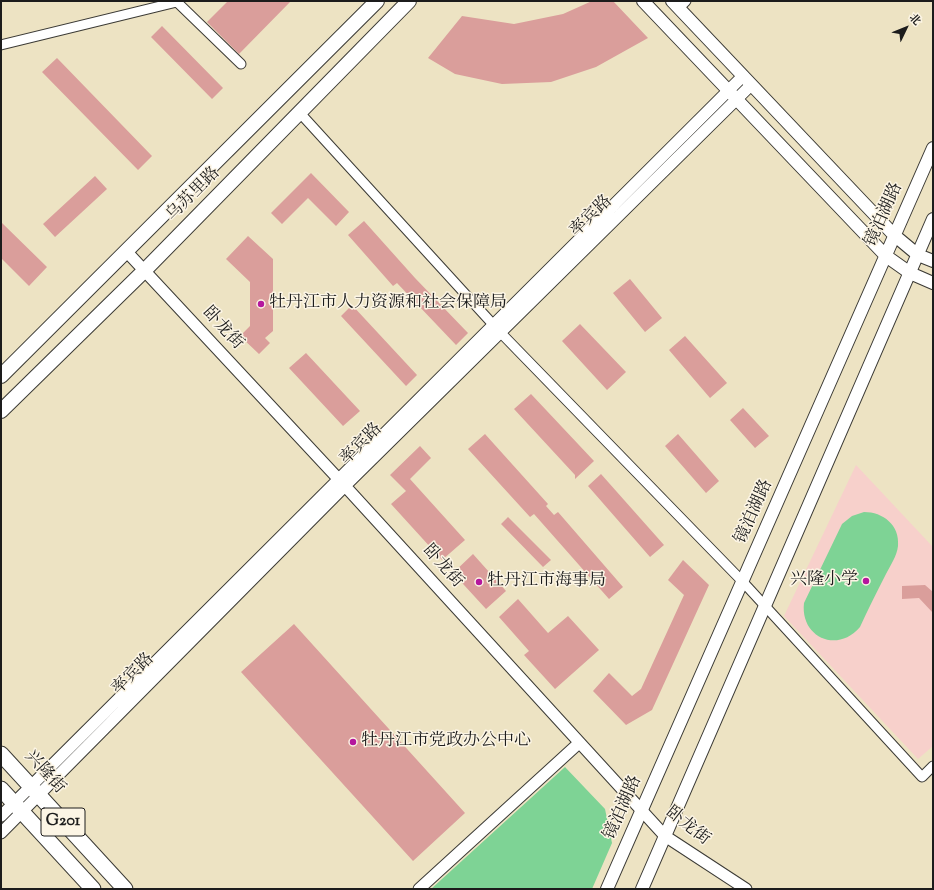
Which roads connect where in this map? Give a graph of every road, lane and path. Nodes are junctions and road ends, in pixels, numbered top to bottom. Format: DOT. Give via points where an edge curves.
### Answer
graph roads {
  1 [pos="409,1"];
  2 [pos="643,1"];
  3 [pos="370,3"];
  4 [pos="679,3"];
  5 [pos="1,44"];
  6 [pos="241,64"];
  7 [pos="743,76"];
  8 [pos="751,85"];
  9 [pos="732,95"];
  10 [pos="300,113"];
  11 [pos="933,148"];
  12 [pos="933,219"];
  13 [pos="894,235"];
  14 [pos="127,252"];
  15 [pos="918,255"];
  16 [pos="886,256"];
  17 [pos="933,261"];
  18 [pos="144,271"];
  19 [pos="910,273"];
  20 [pos="933,283"];
  21 [pos="496,328"];
  22 [pos="1,376"];
  23 [pos="1,411"];
  24 [pos="341,482"];
  25 [pos="743,582"];
  26 [pos="765,606"];
  27 [pos="579,743"];
  28 [pos="1,754"];
  29 [pos="933,766"];
  30 [pos="1,789"];
  31 [pos="35,791"];
  32 [pos="18,808"];
  33 [pos="641,810"];
  34 [pos="1,816"];
  35 [pos="1,833"];
  36 [pos="665,836"];
  37 [pos="93,889"];
  38 [pos="125,889"];
  39 [pos="420,889"];
  40 [pos="607,889"];
  41 [pos="642,889"];
  42 [pos="746,889"];
  1 -- 10 [label="main road, 乌苏里路"];
  2 -- 9 [label="main road"];
  3 -- 14 [label="main road, 乌苏里路"];
  4 -- 7 [label="main road"];
  5 -- 6 [label="street" via="177,2"];
  7 -- 8 [label="main road"];
  7 -- 9 [label="street, 率宾路"];
  8 -- 9 [label="street, 率宾路"];
  8 -- 13 [label="main road"];
  9 -- 16 [label="main road"];
  9 -- 21 [label="street, 率宾路"];
  10 -- 18 [label="main road, 乌苏里路"];
  10 -- 21 [label="street"];
  11 -- 13 [label="main road, 镜泊湖路"];
  12 -- 15 [label="main road"];
  13 -- 15 [label="main road"];
  13 -- 16 [label="main road, 镜泊湖路"];
  14 -- 18 [label="street, 卧龙街"];
  14 -- 22 [label="main road, 乌苏里路"];
  15 -- 17 [label="main road"];
  15 -- 19 [label="main road"];
  16 -- 19 [label="main road"];
  16 -- 25 [label="main road, 镜泊湖路"];
  18 -- 23 [label="main road, 乌苏里路"];
  18 -- 24 [label="street, 卧龙街"];
  19 -- 20 [label="main road"];
  19 -- 26 [label="main road"];
  21 -- 24 [label="street, 率宾路"];
  21 -- 25 [label="street"];
  24 -- 27 [label="street, 卧龙街"];
  24 -- 31 [label="street, 率宾路"];
  25 -- 26 [label="street"];
  25 -- 33 [label="main road, 镜泊湖路"];
  26 -- 29 [label="street" via="922,777"];
  26 -- 36 [label="main road"];
  27 -- 33 [label="street, 卧龙街"];
  27 -- 39 [label="street"];
  28 -- 31 [label="highway, 兴隆街 / G201"];
  30 -- 32 [label="highway, G201"];
  31 -- 32 [label="street, 率宾路"];
  31 -- 38 [label="highway, 兴隆街 / G201"];
  32 -- 34 [label="street, 率宾路"];
  32 -- 35 [label="street, 率宾路"];
  32 -- 37 [label="highway, G201"];
  33 -- 36 [label="street, 卧龙街"];
  33 -- 40 [label="main road, 镜泊湖路"];
  36 -- 41 [label="main road"];
  36 -- 42 [label="street, 卧龙街"];
}
